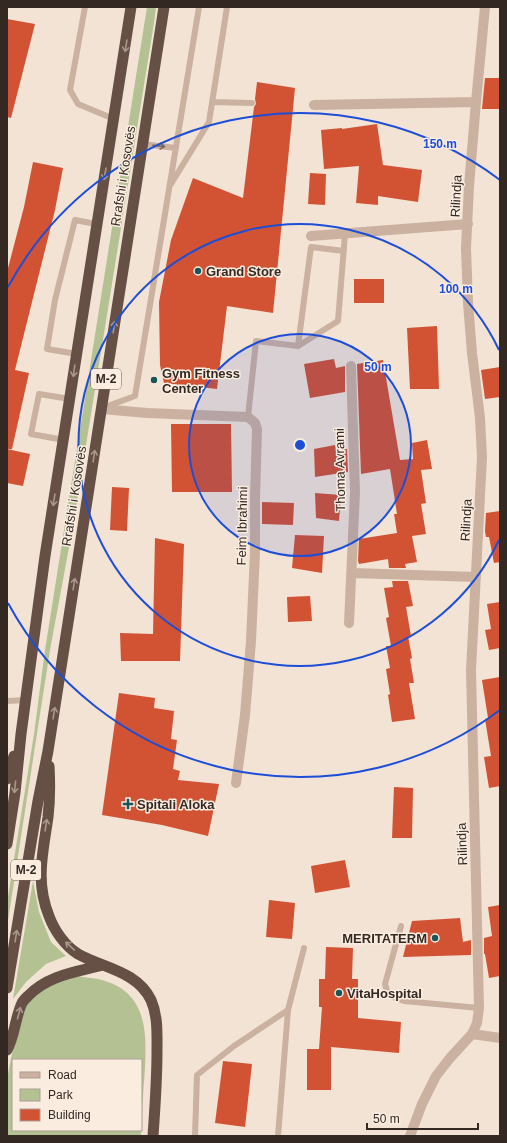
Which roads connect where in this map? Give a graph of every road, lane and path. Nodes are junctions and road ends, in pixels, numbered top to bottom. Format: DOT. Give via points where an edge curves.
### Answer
graph roads {
  1 [pos="85,7"];
  2 [pos="131,7"];
  3 [pos="164,7"];
  4 [pos="199,7"];
  5 [pos="227,7"];
  6 [pos="485,7"];
  7 [pos="212,102"];
  8 [pos="476,102"];
  9 [pos="252,103"];
  10 [pos="314,105"];
  11 [pos="114,119"];
  12 [pos="142,144"];
  13 [pos="176,148"];
  14 [pos="169,187"];
  15 [pos="96,224"];
  16 [pos="468,224"];
  17 [pos="345,234"];
  18 [pos="311,236"];
  19 [pos="344,251"];
  20 [pos="298,346"];
  21 [pos="77,354"];
  22 [pos="351,366"];
  23 [pos="70,399"];
  24 [pos="102,409"];
  25 [pos="248,418"];
  26 [pos="64,440"];
  27 [pos="352,574"];
  28 [pos="476,577"];
  29 [pos="349,623"];
  30 [pos="26,700"];
  31 [pos="7,701"];
  32 [pos="21,734"];
  33 [pos="48,751"];
  34 [pos="7,779"];
  35 [pos="236,784"];
  36 [pos="7,844"];
  37 [pos="401,926"];
  38 [pos="304,948"];
  39 [pos="104,965"];
  40 [pos="7,988"];
  41 [pos="479,1008"];
  42 [pos="288,1010"];
  43 [pos="472,1034"];
  44 [pos="500,1038"];
  45 [pos="7,1050"];
  46 [pos="153,1136"];
  47 [pos="195,1136"];
  48 [pos="278,1136"];
  49 [pos="410,1136"];
  1 -- 11 [label="lane" via="70,90 78,104"];
  2 -- 11 [label="highway, Rrafshi i Kosovës / M-2, one-way"];
  3 -- 12 [label="highway, Rrafshi i Kosovës / M-2"];
  4 -- 13 [label="lane"];
  5 -- 7 [label="lane"];
  6 -- 8 [label="street, Rilindja"];
  7 -- 9 [label="lane"];
  7 -- 14 [label="lane" via="209,122"];
  8 -- 10 [label="street"];
  8 -- 16 [label="street, Rilindja"];
  11 -- 15 [label="highway, Rrafshi i Kosovës / M-2, one-way"];
  12 -- 13 [label="lane, one-way"];
  24 -- 12 [label="highway, Rrafshi i Kosovës / M-2, one-way"];
  13 -- 14 [label="lane"];
  14 -- 24 [label="lane" via="135,396"];
  15 -- 21 [label="highway, Rrafshi i Kosovës / M-2"];
  15 -- 21 [label="lane" via="75,220 55,300 47,349"];
  16 -- 17 [label="street"];
  16 -- 28 [label="street, Rilindja" via="468,303 482,457"];
  17 -- 18 [label="street"];
  17 -- 19 [label="lane"];
  19 -- 20 [label="lane" via="338,321"];
  19 -- 20 [label="lane" via="311,247"];
  20 -- 25 [label="lane" via="256,341"];
  21 -- 23 [label="highway, Rrafshi i Kosovës / M-2, one-way"];
  22 -- 27 [label="street, Thoma Avrami" via="355,492"];
  23 -- 26 [label="highway, Rrafshi i Kosovës / M-2"];
  23 -- 26 [label="lane" via="39,394 31,434"];
  24 -- 25 [label="street"];
  33 -- 24 [label="highway, Rrafshi i Kosovës / M-2, one-way"];
  25 -- 35 [label="street, Feim Ibrahimi" via="257,429 255,552 245,715"];
  26 -- 30 [label="highway, Rrafshi i Kosovës / M-2, one-way"];
  27 -- 28 [label="street"];
  27 -- 29 [label="street, Thoma Avrami"];
  28 -- 41 [label="street, Rilindja" via="471,670"];
  30 -- 31 [label="lane"];
  30 -- 32 [label="highway, Rrafshi i Kosovës / M-2"];
  32 -- 34 [label="highway"];
  32 -- 36 [label="highway, Rrafshi i Kosovës / M-2, one-way"];
  39 -- 33 [label="highway, one-way" via="77,953 66,943 56,932 44,903 40,875 50,796"];
  40 -- 33 [label="highway, Rrafshi i Kosovës / M-2, one-way"];
  37 -- 41 [label="lane" via="385,984 387,992 392,997 404,1001"];
  38 -- 42 [label="lane"];
  45 -- 39 [label="highway, one-way" via="22,1002 41,984 62,975"];
  39 -- 46 [label="highway" via="124,973 135,981 150,999 154,1012 157,1029 157,1073"];
  41 -- 43 [label="street, Rilindja"];
  42 -- 47 [label="lane" via="234,1046 197,1075"];
  42 -- 48 [label="lane"];
  43 -- 44 [label="street"];
  43 -- 49 [label="street" via="436,1076"];
}
